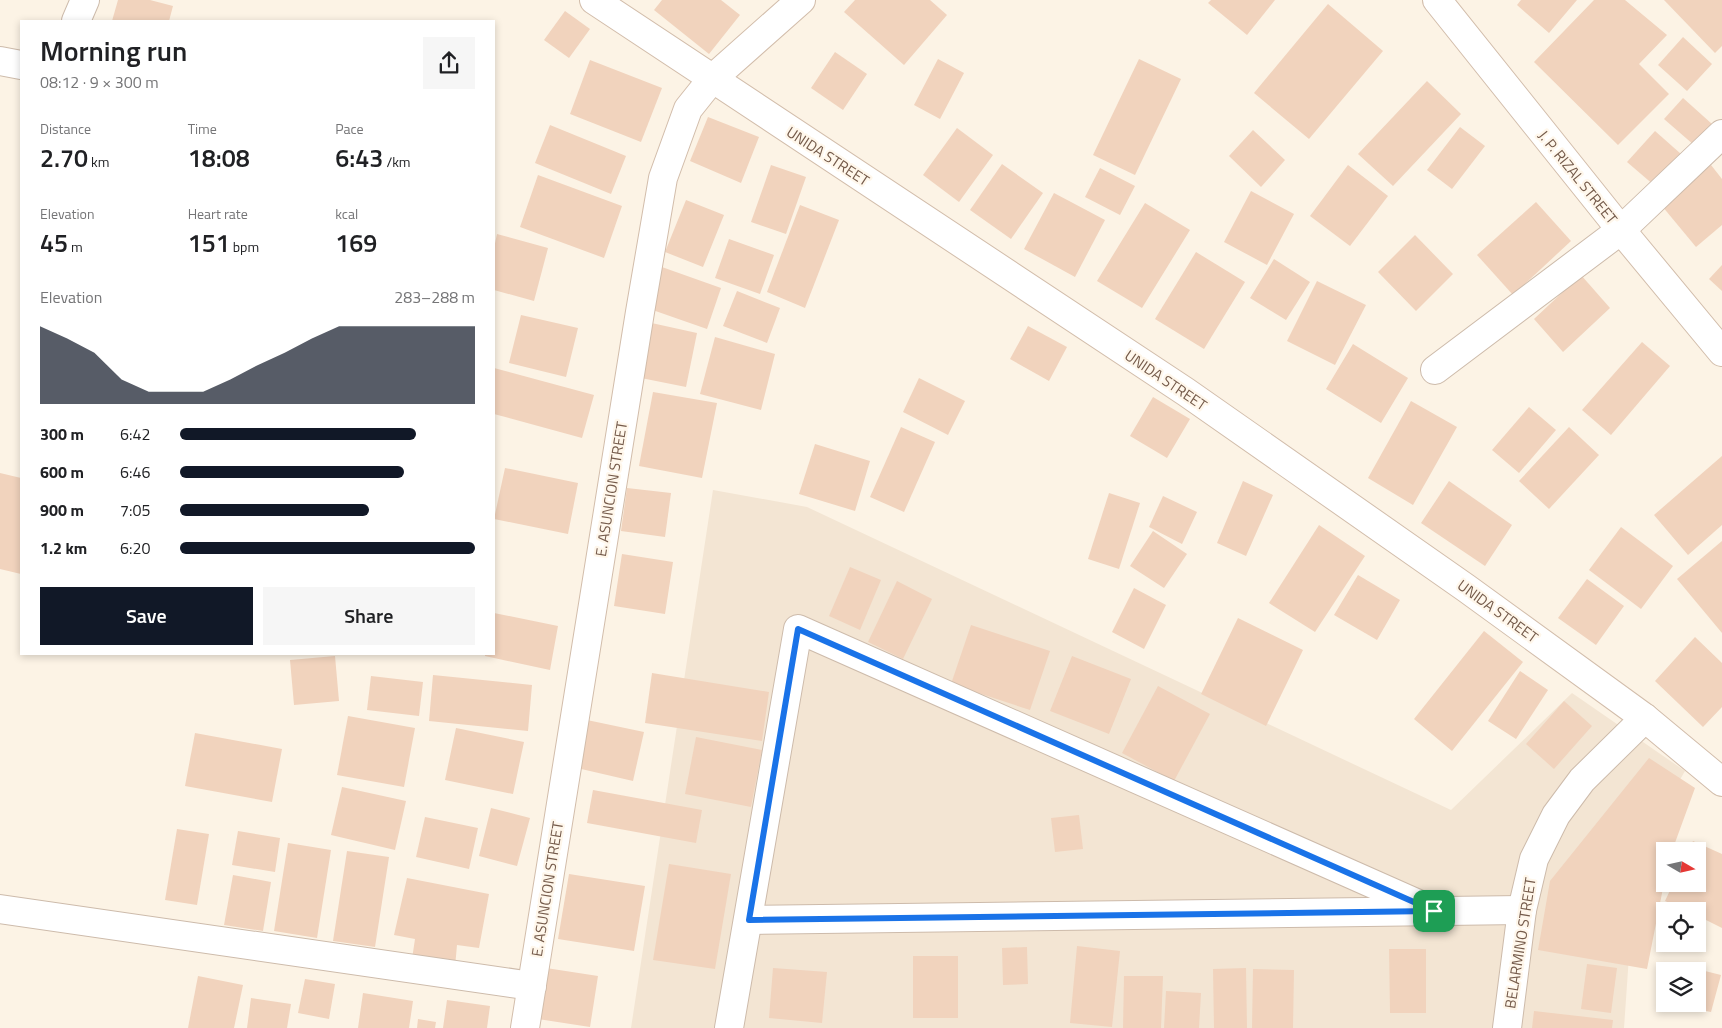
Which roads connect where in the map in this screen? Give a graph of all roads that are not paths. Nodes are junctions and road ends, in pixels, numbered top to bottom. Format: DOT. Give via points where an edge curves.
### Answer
graph roads {
  1 [pos="86,0"];
  2 [pos="801,0"];
  3 [pos="1437,0"];
  4 [pos="598,1"];
  5 [pos="76,20"];
  6 [pos="0,61"];
  7 [pos="20,65"];
  8 [pos="712,79"];
  9 [pos="1722,134"];
  10 [pos="1621,230"];
  11 [pos="1722,352"];
  12 [pos="1435,370"];
  13 [pos="1645,718"];
  14 [pos="1722,782"];
  15 [pos="0,909"];
  16 [pos="1522,910"];
  17 [pos="1434,911"];
  18 [pos="749,920"];
  19 [pos="532,986"];
  20 [pos="525,1028"];
  21 [pos="729,1028"];
  22 [pos="1507,1028"];
  1 -- 5 [label="street"];
  2 -- 8 [label="street, E. ASUNCION STREET"];
  3 -- 10 [label="street, J. P. RIZAL STREET"];
  4 -- 8 [label="street, UNIDA STREET"];
  6 -- 7 [label="street"];
  8 -- 13 [label="street, UNIDA STREET" via="1186,392"];
  8 -- 19 [label="street, E. ASUNCION STREET" via="688,109 663,178"];
  9 -- 10 [label="street"];
  10 -- 11 [label="street, J. P. RIZAL STREET"];
  10 -- 12 [label="street"];
  13 -- 14 [label="street, UNIDA STREET"];
  13 -- 16 [label="street, BELARMINO STREET" via="1582,780 1556,815 1534,859"];
  15 -- 19 [label="street"];
  16 -- 17 [label="street"];
  16 -- 22 [label="street, BELARMINO STREET"];
  17 -- 18 [label="street"];
  17 -- 18 [label="street" via="798,629"];
  18 -- 21 [label="street"];
  19 -- 20 [label="street, E. ASUNCION STREET"];
}
